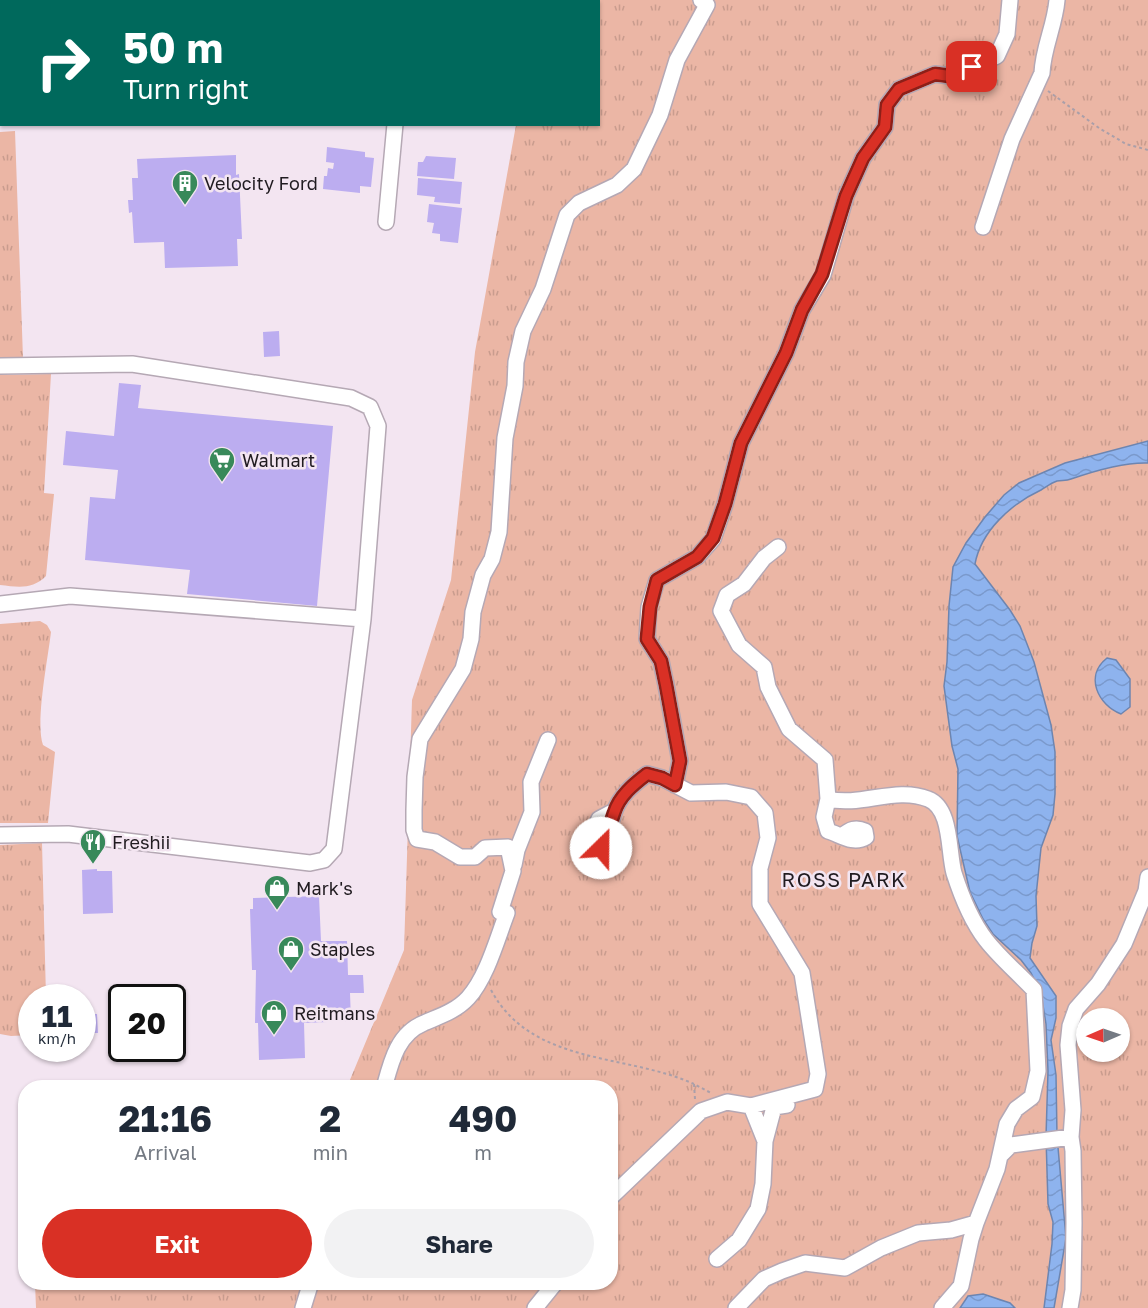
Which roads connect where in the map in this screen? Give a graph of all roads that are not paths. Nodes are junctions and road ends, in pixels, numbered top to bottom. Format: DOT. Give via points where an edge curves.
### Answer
graph roads {
  1 [pos="1010,0"];
  2 [pos="1057,0"];
  3 [pos="706,2"];
  4 [pos="395,126"];
  5 [pos="386,222"];
  6 [pos="983,227"];
  7 [pos="0,366"];
  8 [pos="778,547"];
  9 [pos="0,604"];
  10 [pos="363,619"];
  11 [pos="548,740"];
  12 [pos="675,785"];
  13 [pos="828,799"];
  14 [pos="614,811"];
  15 [pos="0,835"];
  16 [pos="842,836"];
  17 [pos="513,871"];
  18 [pos="1148,877"];
  19 [pos="386,1080"];
  20 [pos="815,1089"];
  21 [pos="751,1106"];
  22 [pos="1067,1138"];
  23 [pos="765,1142"];
  24 [pos="1001,1155"];
  25 [pos="618,1190"];
  26 [pos="976,1223"];
  27 [pos="717,1259"];
  28 [pos="309,1290"];
  29 [pos="550,1290"];
  30 [pos="303,1308"];
  31 [pos="535,1308"];
  32 [pos="736,1308"];
  33 [pos="942,1308"];
  34 [pos="1070,1308"];
  1 -- 12 [label="street" via="1007,34 997,56 950,76 935,74 899,89 887,105 885,127 863,158 846,196 822,274 741,443 713,538 697,557 657,580 647,639 661,661 666,685 680,761"];
  2 -- 6 [label="street" via="1042,73 1012,139"];
  3 -- 17 [label="street" via="677,60 660,115 634,169 617,185 579,203 567,215 543,289 523,331 505,438 499,532 473,612 463,669 420,739 414,810 417,839 435,842 460,856 475,857 485,848 508,847"];
  4 -- 5 [label="street"];
  7 -- 10 [label="street" via="132,364 351,398 370,407 378,426"];
  8 -- 13 [label="street" via="744,584 727,595 721,611 739,645 764,667 768,687 789,729 825,760"];
  9 -- 10 [label="street" via="70,596"];
  10 -- 15 [label="street" via="334,849 324,860 309,863 68,834"];
  11 -- 17 [label="street" via="531,782 532,812"];
  12 -- 14 [label="street" via="647,774 630,787"];
  12 -- 20 [label="street" via="691,793 726,792 751,797 765,813 768,838 760,868 760,904 802,973 818,1074"];
  13 -- 16 [label="street" via="824,817 828,831"];
  13 -- 24 [label="street" via="840,802 904,794 939,804 954,873 974,919 985,939 1034,990 1038,1071 1032,1097 1016,1109 1007,1124"];
  17 -- 19 [label="street" via="500,912 507,913 483,974 468,998 455,1009 421,1024 404,1037"];
  18 -- 22 [label="street" via="1124,944 1076,1009 1070,1026 1073,1110"];
  20 -- 21 [label="street"];
  20 -- 23 [label="street" via="774,1107"];
  21 -- 23 [label="street"];
  21 -- 25 [label="street" via="727,1102 701,1111"];
  22 -- 24 [label="street" via="1011,1145"];
  22 -- 34 [label="street" via="1073,1151"];
  23 -- 27 [label="street" via="758,1209 739,1240"];
  24 -- 26 [label="street"];
  26 -- 32 [label="street" via="918,1233 845,1268 805,1263 782,1271 764,1279"];
  26 -- 33 [label="street" via="961,1286"];
  28 -- 30 [label="street"];
  29 -- 31 [label="street"];
}
